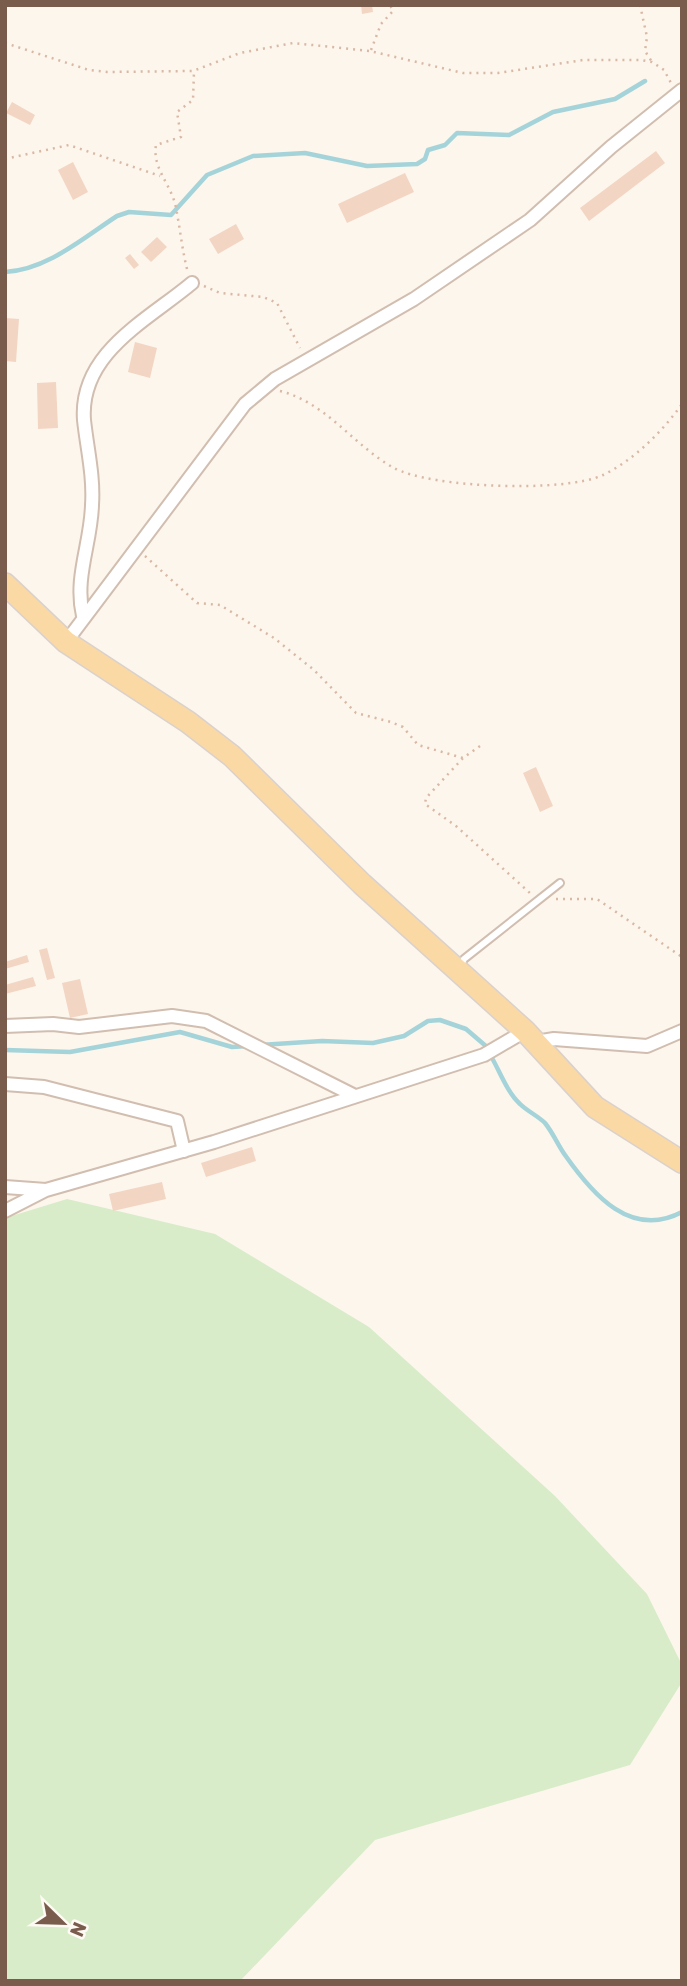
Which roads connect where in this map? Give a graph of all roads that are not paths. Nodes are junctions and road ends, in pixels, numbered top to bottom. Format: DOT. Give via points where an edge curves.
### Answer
graph roads {
  1 [pos="679,92"];
  2 [pos="192,283"];
  3 [pos="5,584"];
  4 [pos="83,616"];
  5 [pos="66,642"];
  6 [pos="560,883"];
  7 [pos="458,969"];
  8 [pos="5,1026"];
  9 [pos="682,1031"];
  10 [pos="530,1037"];
  11 [pos="5,1084"];
  12 [pos="355,1096"];
  13 [pos="184,1151"];
  14 [pos="682,1162"];
  15 [pos="5,1187"];
  16 [pos="46,1190"];
  17 [pos="5,1211"];
  1 -- 4 [label="street" via="530,220 414,299 260,390 229,422"];
  2 -- 4 [label="street" via="125,333 101,358 87,390 84,417 93,507 79,574"];
  3 -- 5 [label="main road"];
  4 -- 5 [label="street"];
  5 -- 7 [label="main road" via="232,756 362,884"];
  6 -- 7 [label="lane" via="464,959"];
  7 -- 10 [label="main road"];
  8 -- 12 [label="street" via="79,1027 188,1017 206,1021"];
  9 -- 10 [label="street" via="647,1046"];
  10 -- 12 [label="street"];
  10 -- 14 [label="main road" via="595,1107"];
  11 -- 13 [label="street" via="44,1087 177,1121"];
  12 -- 13 [label="street"];
  13 -- 16 [label="street"];
  15 -- 16 [label="street"];
  16 -- 17 [label="street"];
}
